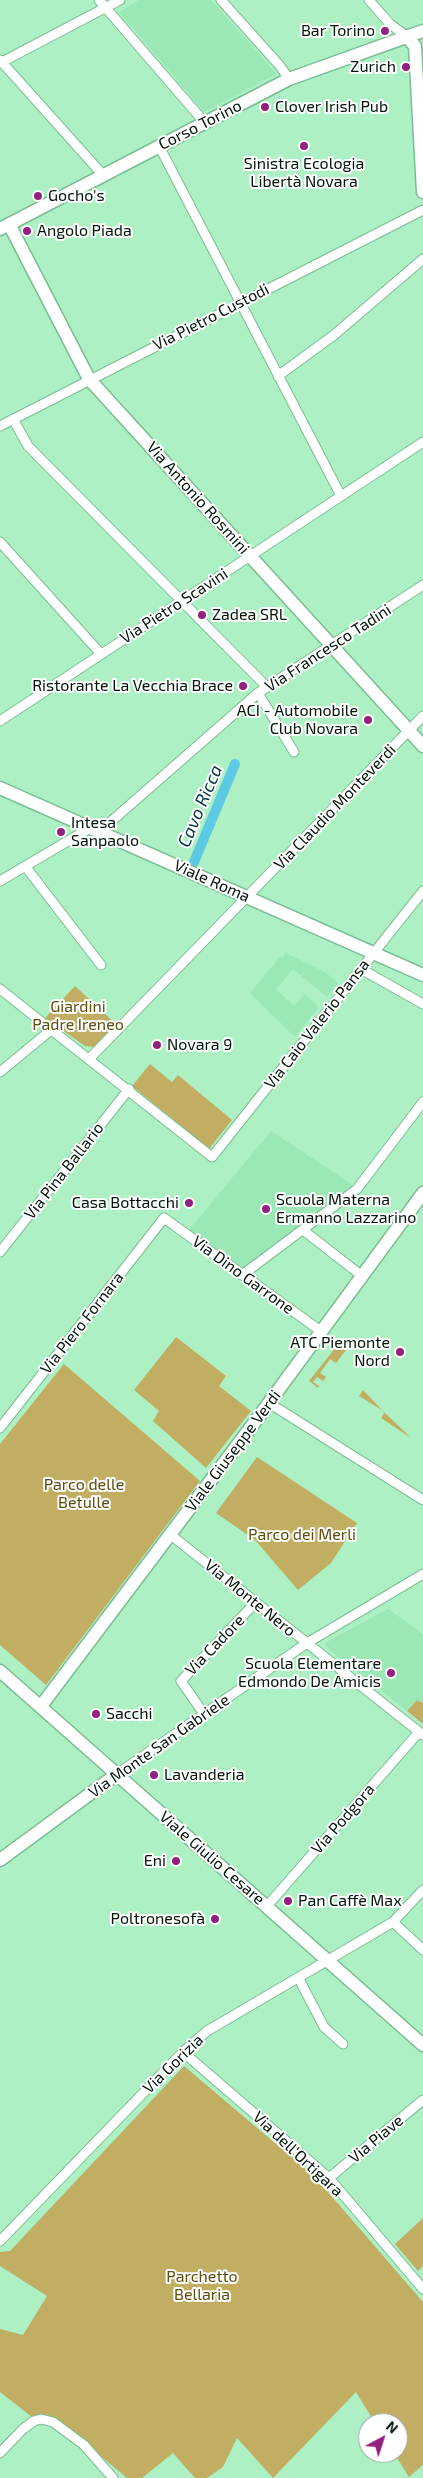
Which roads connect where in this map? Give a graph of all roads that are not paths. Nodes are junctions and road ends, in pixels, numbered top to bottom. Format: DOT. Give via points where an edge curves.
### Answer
graph roads {
  1 [pos="99,0"];
  2 [pos="120,0"];
  3 [pos="221,0"];
  4 [pos="369,0"];
  5 [pos="106,9"];
  6 [pos="423,30"];
  7 [pos="406,36"];
  8 [pos="1,62"];
  9 [pos="289,79"];
  10 [pos="205,122"];
  11 [pos="159,146"];
  12 [pos="103,175"];
  13 [pos="423,192"];
  14 [pos="423,210"];
  15 [pos="3,224"];
  16 [pos="423,259"];
  17 [pos="240,302"];
  18 [pos="278,376"];
  19 [pos="90,379"];
  20 [pos="13,419"];
  21 [pos="0,426"];
  22 [pos="423,442"];
  23 [pos="341,496"];
  24 [pos="0,542"];
  25 [pos="250,556"];
  26 [pos="423,584"];
  27 [pos="182,600"];
  28 [pos="333,646"];
  29 [pos="101,654"];
  30 [pos="268,687"];
  31 [pos="258,693"];
  32 [pos="423,716"];
  33 [pos="0,721"];
  34 [pos="409,730"];
  35 [pos="423,746"];
  36 [pos="294,752"];
  37 [pos="0,788"];
  38 [pos="95,830"];
  39 [pos="25,866"];
  40 [pos="0,881"];
  41 [pos="423,891"];
  42 [pos="248,898"];
  43 [pos="374,953"];
  44 [pos="101,965"];
  45 [pos="361,969"];
  46 [pos="423,975"];
  47 [pos="0,989"];
  48 [pos="423,1004"];
  49 [pos="51,1030"];
  50 [pos="90,1058"];
  51 [pos="0,1072"];
  52 [pos="129,1089"];
  53 [pos="423,1102"];
  54 [pos="423,1193"];
  55 [pos="164,1218"];
  56 [pos="303,1230"];
  57 [pos="0,1252"];
  58 [pos="242,1275"];
  59 [pos="362,1276"];
  60 [pos="322,1332"];
  61 [pos="269,1403"];
  62 [pos="0,1428"];
  63 [pos="423,1500"];
  64 [pos="171,1535"];
  65 [pos="423,1574"];
  66 [pos="256,1602"];
  67 [pos="307,1643"];
  68 [pos="0,1671"];
  69 [pos="41,1706"];
  70 [pos="204,1714"];
  71 [pos="421,1734"];
  72 [pos="117,1774"];
  73 [pos="0,1860"];
  74 [pos="423,1890"];
  75 [pos="266,1906"];
  76 [pos="393,1922"];
  77 [pos="423,1950"];
  78 [pos="328,1960"];
  79 [pos="299,1978"];
  80 [pos="343,2044"];
  81 [pos="423,2045"];
  82 [pos="183,2052"];
  83 [pos="423,2100"];
  84 [pos="329,2178"];
  85 [pos="0,2241"];
  86 [pos="421,2283"];
  87 [pos="0,2453"];
  88 [pos="113,2478"];
  1 -- 5 [label="street"];
  2 -- 5 [label="street"];
  3 -- 9 [label="street"];
  4 -- 7 [label="street" via="390,24"];
  5 -- 8 [label="street"];
  5 -- 10 [label="street"];
  6 -- 7 [label="street, Corso Torino"];
  7 -- 9 [label="street, Corso Torino"];
  7 -- 13 [label="street" via="415,46"];
  8 -- 12 [label="street"];
  9 -- 10 [label="street, Corso Torino"];
  10 -- 11 [label="street, Corso Torino"];
  11 -- 12 [label="street, Corso Torino"];
  11 -- 17 [label="street"];
  12 -- 15 [label="street, Corso Torino"];
  14 -- 17 [label="street, Via Pietro Custodi"];
  15 -- 19 [label="street, Via Antonio Rosmini"];
  16 -- 18 [label="street"];
  17 -- 18 [label="street"];
  17 -- 19 [label="street, Via Pietro Custodi"];
  18 -- 23 [label="street"];
  19 -- 20 [label="street, Via Pietro Custodi"];
  19 -- 25 [label="street, Via Antonio Rosmini"];
  20 -- 21 [label="street, Via Pietro Custodi"];
  20 -- 27 [label="street" via="28,446"];
  22 -- 23 [label="street, Via Pietro Scavini"];
  23 -- 25 [label="street, Via Pietro Scavini"];
  24 -- 29 [label="street"];
  25 -- 27 [label="street, Via Pietro Scavini"];
  25 -- 28 [label="street, Via Antonio Rosmini"];
  26 -- 28 [label="street, Via Francesco Tadini"];
  27 -- 29 [label="street, Via Pietro Scavini"];
  27 -- 30 [label="street"];
  28 -- 30 [label="street, Via Francesco Tadini"];
  28 -- 34 [label="street, Via Antonio Rosmini"];
  29 -- 33 [label="street, Via Pietro Scavini"];
  30 -- 31 [label="street, Via Francesco Tadini"];
  31 -- 36 [label="street"];
  31 -- 38 [label="street, Via Francesco Tadini"];
  32 -- 34 [label="street, Via Claudio Monteverdi"];
  34 -- 35 [label="street, Via Antonio Rosmini"];
  34 -- 42 [label="street, Via Claudio Monteverdi"];
  37 -- 38 [label="street, Viale Roma"];
  38 -- 39 [label="street, Via Francesco Tadini"];
  38 -- 42 [label="street, Viale Roma"];
  39 -- 40 [label="street, Via Francesco Tadini"];
  39 -- 44 [label="street"];
  41 -- 43 [label="street, Via Caio Valerio Pansa"];
  42 -- 43 [label="street, Viale Roma"];
  42 -- 50 [label="street, Via Claudio Monteverdi"];
  43 -- 45 [label="street, Via Caio Valerio Pansa"];
  43 -- 46 [label="street, Viale Roma"];
  45 -- 48 [label="street"];
  45 -- 52 [label="street, Via Caio Valerio Pansa" via="212,1157"];
  47 -- 49 [label="street"];
  49 -- 50 [label="street"];
  49 -- 51 [label="street"];
  50 -- 52 [label="street"];
  52 -- 57 [label="street, Via Pina Ballario"];
  53 -- 56 [label="street" via="357,1189"];
  54 -- 59 [label="street, Viale Giuseppe Verdi"];
  55 -- 58 [label="street, Via Dino Garrone"];
  55 -- 62 [label="street, Via Piero Fornara"];
  56 -- 58 [label="street"];
  56 -- 59 [label="street"];
  58 -- 60 [label="street, Via Dino Garrone"];
  59 -- 60 [label="street, Viale Giuseppe Verdi"];
  60 -- 61 [label="street, Viale Giuseppe Verdi"];
  61 -- 63 [label="street"];
  61 -- 64 [label="street, Viale Giuseppe Verdi"];
  64 -- 66 [label="street, Via Monte Nero"];
  64 -- 69 [label="street, Viale Giuseppe Verdi"];
  65 -- 67 [label="street, Via Monte San Gabriele"];
  66 -- 67 [label="street, Via Monte Nero"];
  66 -- 70 [label="street, Via Cadore" via="180,1681"];
  67 -- 70 [label="street, Via Monte San Gabriele"];
  67 -- 71 [label="street, Via Monte Nero"];
  68 -- 69 [label="street, Viale Giulio Cesare"];
  69 -- 72 [label="street, Viale Giulio Cesare"];
  70 -- 72 [label="street, Via Monte San Gabriele"];
  71 -- 75 [label="street, Via Podgora"];
  72 -- 73 [label="street, Via Monte San Gabriele"];
  72 -- 75 [label="street, Viale Giulio Cesare"];
  74 -- 76 [label="street, Via Gorizia"];
  75 -- 78 [label="street, Viale Giulio Cesare"];
  76 -- 77 [label="street"];
  76 -- 78 [label="street, Via Gorizia"];
  78 -- 79 [label="street, Via Gorizia"];
  78 -- 81 [label="street, Viale Giulio Cesare"];
  79 -- 80 [label="street" via="324,2026"];
  79 -- 82 [label="street, Via Gorizia" via="208,2031"];
  82 -- 84 [label="street, Via dell'Ortigara"];
  82 -- 85 [label="street, Via Gorizia"];
  83 -- 84 [label="street, Via Piave"];
  84 -- 86 [label="street, Via dell'Ortigara"];
  87 -- 88 [label="street" via="23,2429 41,2419 53,2422 84,2445"];
}
